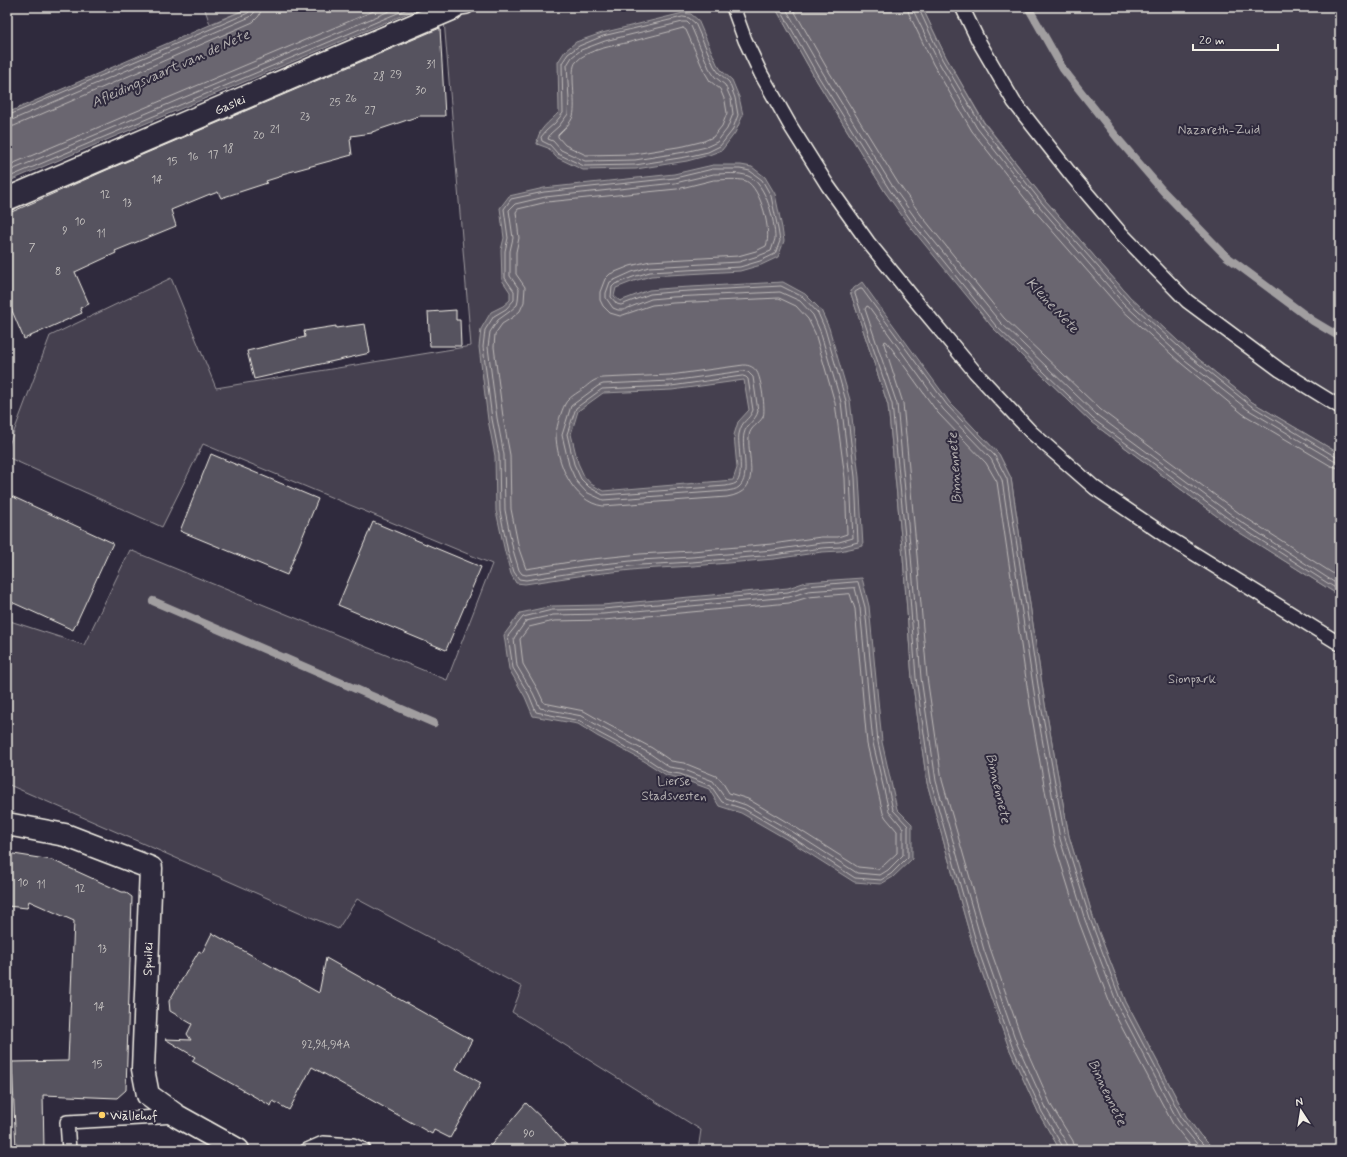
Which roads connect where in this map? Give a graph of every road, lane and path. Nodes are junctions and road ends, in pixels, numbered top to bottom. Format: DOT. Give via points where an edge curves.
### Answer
graph roads {
  1 [pos="733,7"];
  2 [pos="962,7"];
  3 [pos="459,8"];
  4 [pos="7,199"];
  5 [pos="1340,407"];
  6 [pos="1340,644"];
  7 [pos="7,824"];
  8 [pos="177,1116"];
  9 [pos="69,1150"];
  10 [pos="238,1150"];
  11 [pos="307,1150"];
  12 [pos="364,1150"];
  1 -- 6 [label="lane" via="761,74 828,186 868,242 920,306 975,372 1032,432 1094,488 1169,538"];
  2 -- 5 [label="lane" via="1014,102 1118,230 1186,301 1280,370"];
  3 -- 4 [label="street, Gaslei"];
  7 -- 8 [label="street, Spuilei" via="65,835 151,868 143,1069 148,1095"];
  8 -- 9 [label="lane" via="67,1122"];
  8 -- 10 [label="street, Spuilei"];
  11 -- 12 [label="lane" via="323,1143 353,1145"];
}
